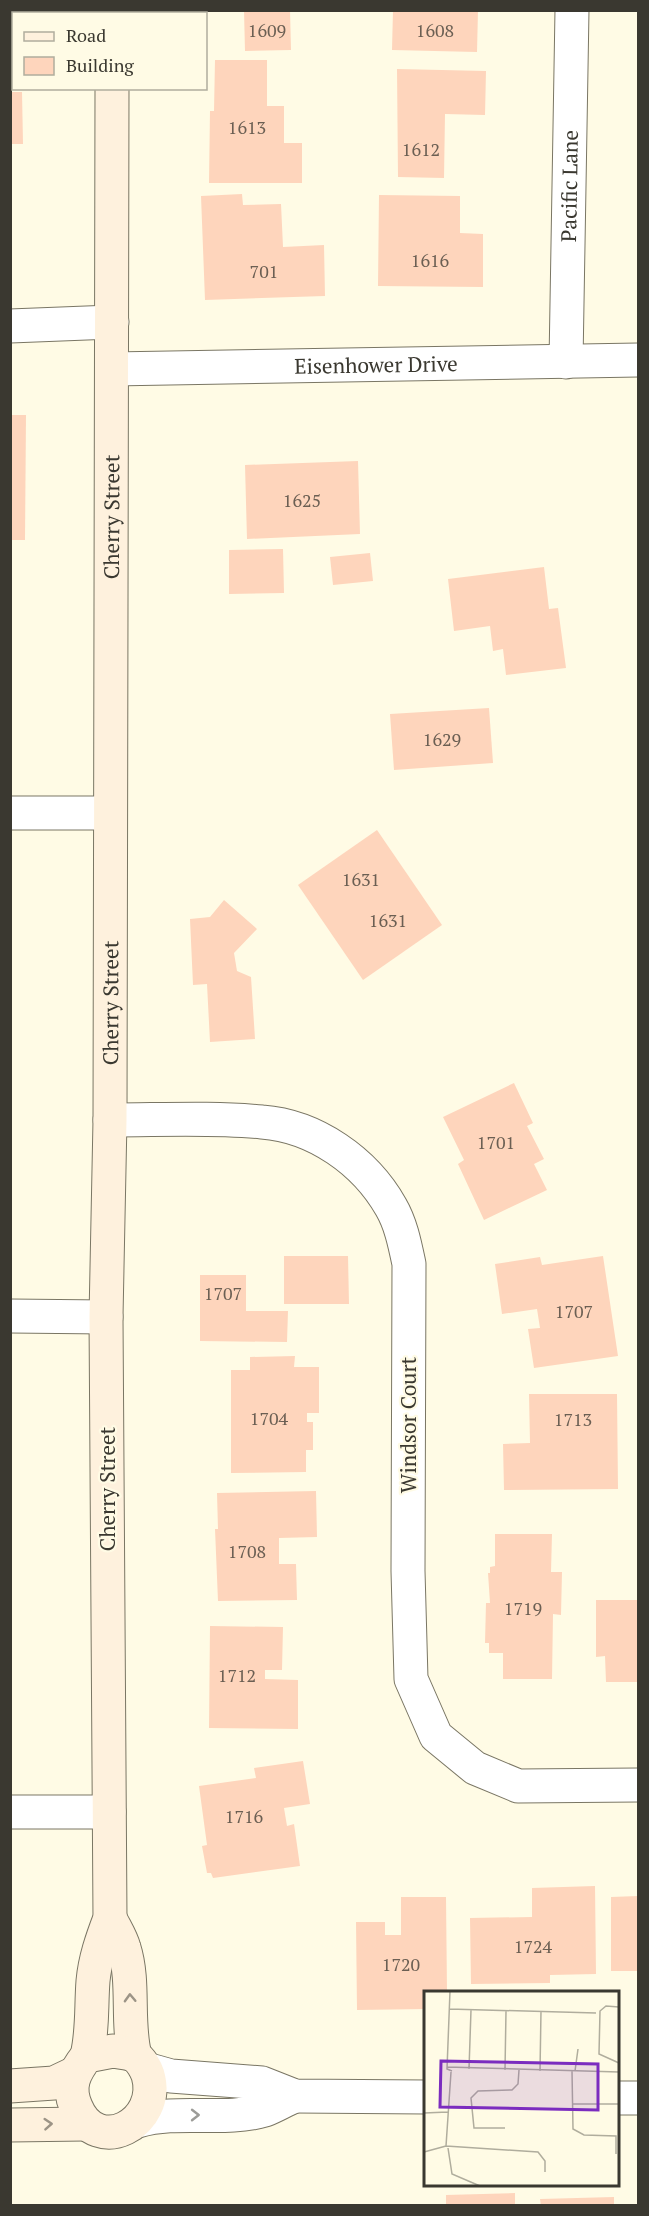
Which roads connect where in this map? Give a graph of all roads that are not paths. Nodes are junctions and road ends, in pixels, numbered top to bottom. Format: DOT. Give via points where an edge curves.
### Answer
graph roads {
  1 [pos="572,10"];
  2 [pos="112,90"];
  3 [pos="112,322"];
  4 [pos="10,326"];
  5 [pos="639,360"];
  6 [pos="566,362"];
  7 [pos="112,369"];
  8 [pos="10,813"];
  9 [pos="110,813"];
  10 [pos="110,1120"];
  11 [pos="10,1316"];
  12 [pos="106,1317"];
  13 [pos="639,1785"];
  14 [pos="10,1812"];
  15 [pos="109,1812"];
  16 [pos="110,1918"];
  17 [pos="141,2063"];
  18 [pos="80,2065"];
  19 [pos="10,2086"];
  20 [pos="295,2096"];
  21 [pos="424,2097"];
  22 [pos="619,2098"];
  23 [pos="639,2098"];
  24 [pos="138,2121"];
  25 [pos="85,2124"];
  26 [pos="10,2125"];
  1 -- 6 [label="street, Pacific Lane"];
  2 -- 3 [label="main road, Cherry Street"];
  3 -- 4 [label="street"];
  3 -- 7 [label="main road, Cherry Street"];
  5 -- 6 [label="street, Eisenhower Drive"];
  6 -- 7 [label="street, Eisenhower Drive"];
  7 -- 9 [label="main road, Cherry Street"];
  8 -- 9 [label="street"];
  9 -- 10 [label="main road, Cherry Street"];
  10 -- 12 [label="main road, Cherry Street"];
  10 -- 13 [label="street, Windsor Court" via="263,1122 296,1129 326,1142 374,1181 393,1209 409,1264 411,1679 436,1736 475,1768 518,1785"];
  11 -- 12 [label="street"];
  12 -- 15 [label="main road, Cherry Street"];
  14 -- 15 [label="street"];
  15 -- 16 [label="main road, Cherry Street"];
  17 -- 16 [label="main road, Cherry Street, one-way" via="131,2042 130,1981 124,1947"];
  16 -- 18 [label="main road, Cherry Street" via="93,1980 91,2037"];
  17 -- 18 [label="main road" via="113,2050"];
  17 -- 20 [label="street" via="171,2076 262,2083"];
  17 -- 24 [label="main road" via="151,2086 148,2105"];
  18 -- 19 [label="main road" via="54,2083"];
  18 -- 25 [label="main road" via="73,2100"];
  20 -- 21 [label="street"];
  24 -- 20 [label="street, one-way" via="168,2115 264,2110"];
  22 -- 23 [label="street"];
  24 -- 25 [label="main road" via="109,2132"];
  26 -- 25 [label="main road, one-way"];
}
